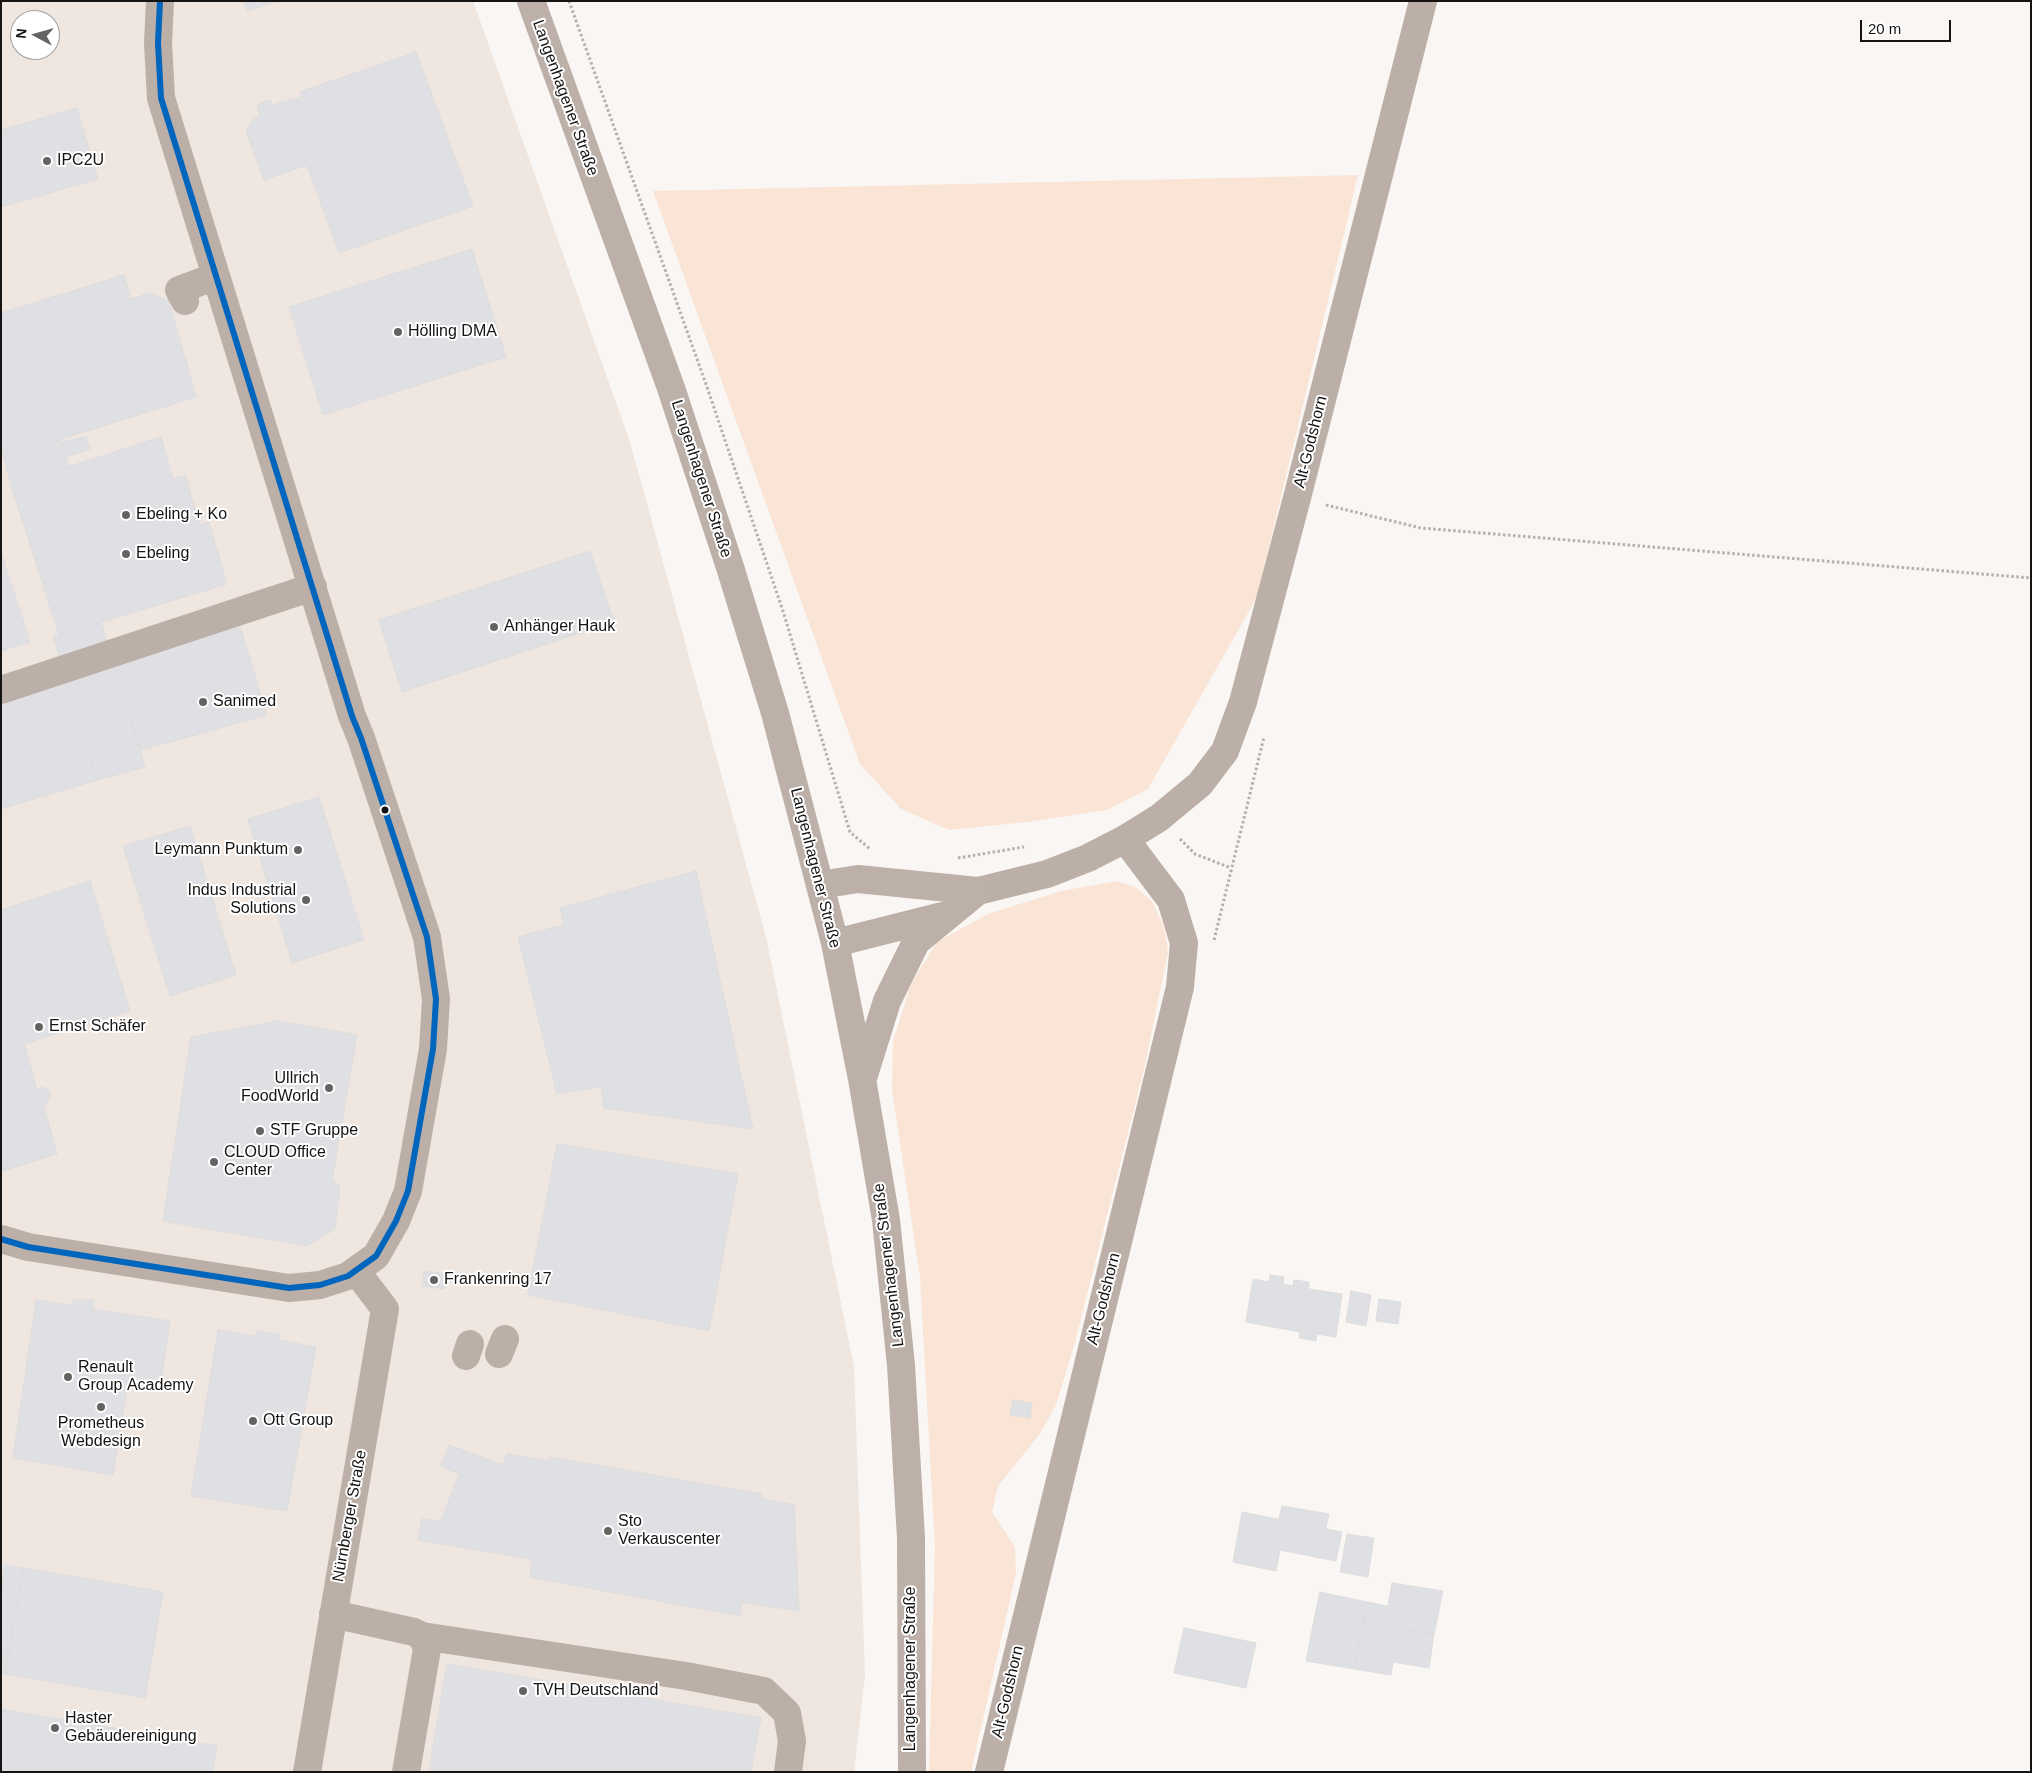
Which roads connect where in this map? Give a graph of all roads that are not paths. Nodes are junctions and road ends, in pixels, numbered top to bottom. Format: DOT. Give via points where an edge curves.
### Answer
graph roads {
  1 [pos="160,1"];
  2 [pos="531,1"];
  3 [pos="1423,1"];
  4 [pos="216,276"];
  5 [pos="185,301"];
  6 [pos="313,587"];
  7 [pos="1,690"];
  8 [pos="1125,839"];
  9 [pos="820,885"];
  10 [pos="978,891"];
  11 [pos="949,914"];
  12 [pos="835,943"];
  13 [pos="862,1079"];
  14 [pos="1,1239"];
  15 [pos="356,1271"];
  16 [pos="333,1614"];
  17 [pos="422,1636"];
  18 [pos="404,1759"];
  19 [pos="308,1772"];
  20 [pos="788,1772"];
  21 [pos="912,1772"];
  22 [pos="988,1772"];
  1 -- 4 [label="street" via="161,98"];
  2 -- 9 [label="main road, Langenhagener Straße" via="671,388 711,510 775,713"];
  3 -- 8 [label="street, Alt-Godshorn" via="1297,498 1242,702 1225,751 1200,784 1159,818"];
  4 -- 5 [label="street" via="179,290"];
  4 -- 6 [label="street"];
  6 -- 7 [label="street"];
  6 -- 15 [label="street" via="352,716 427,937 436,999 433,1049 408,1191 376,1256"];
  8 -- 10 [label="street, Alt-Godshorn" via="1047,874"];
  8 -- 22 [label="street, Alt-Godshorn" via="1171,900 1184,943 1180,987"];
  9 -- 10 [label="main road" via="858,880"];
  9 -- 12 [label="main road, Langenhagener Straße"];
  10 -- 11 [label="main road"];
  11 -- 12 [label="main road"];
  11 -- 13 [label="main road" via="916,942 887,1001"];
  12 -- 13 [label="main road, Langenhagener Straße"];
  13 -- 21 [label="main road, Langenhagener Straße" via="886,1220 901,1365 911,1538"];
  14 -- 15 [label="street" via="28,1247 289,1288 320,1286"];
  15 -- 16 [label="street, Nürnberger Straße" via="385,1309"];
  16 -- 17 [label="street"];
  16 -- 19 [label="street, Nürnberger Straße"];
  17 -- 18 [label="street" via="427,1649"];
  17 -- 20 [label="street" via="764,1691 787,1713 792,1741"];
}
